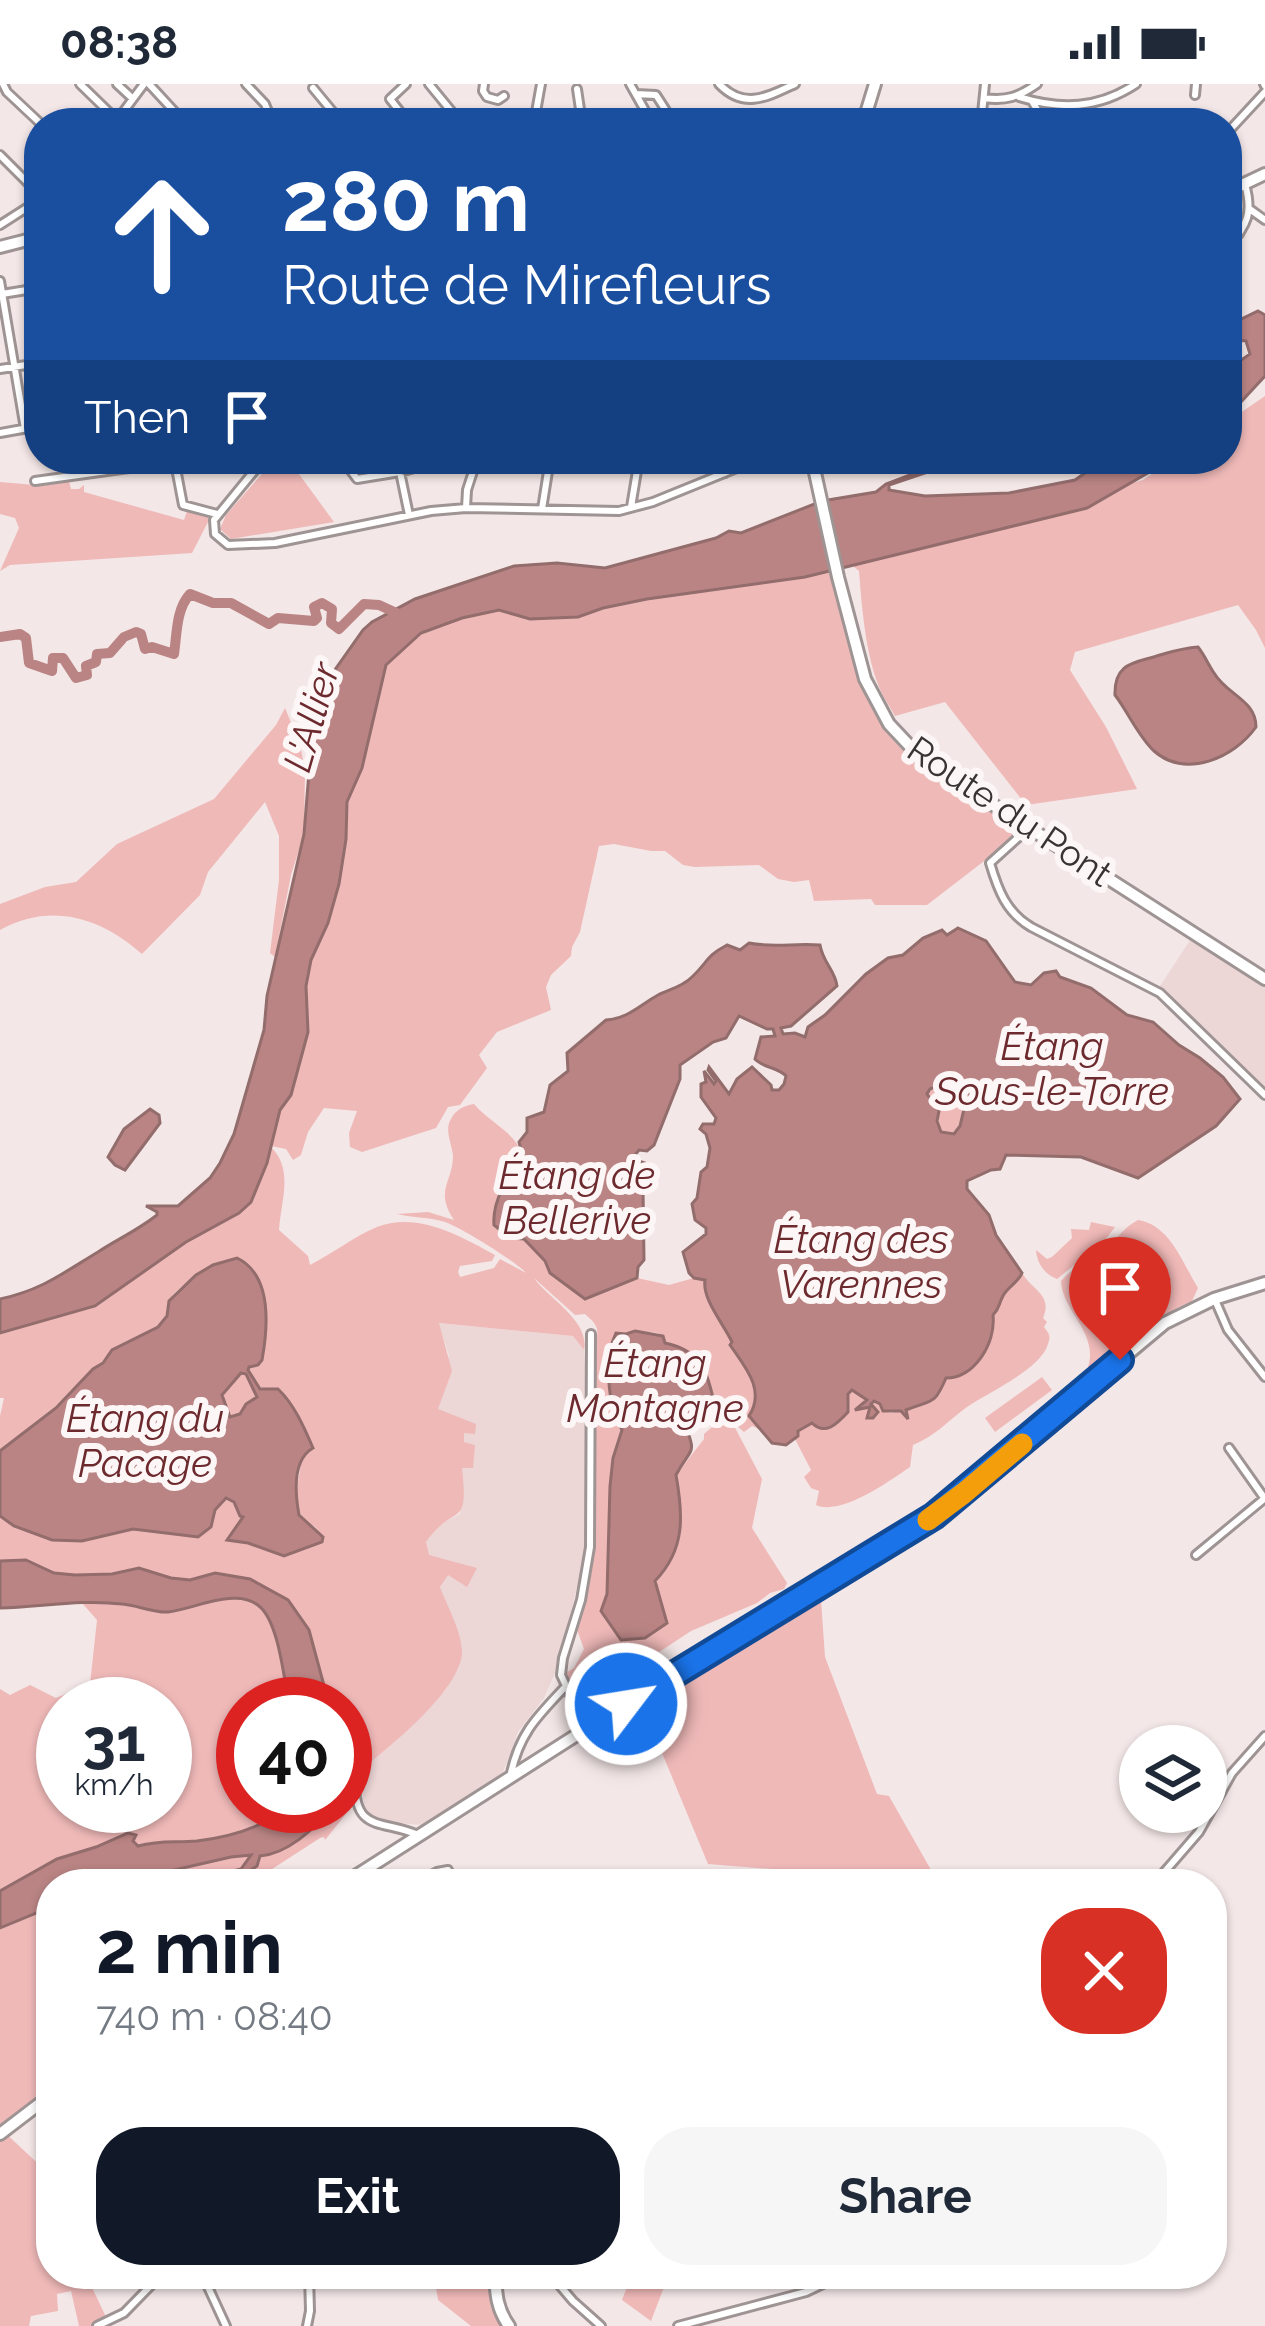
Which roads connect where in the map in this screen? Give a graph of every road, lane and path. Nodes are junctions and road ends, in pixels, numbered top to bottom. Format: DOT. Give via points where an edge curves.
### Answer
graph roads {
  1 [pos="3,84"];
  2 [pos="80,84"];
  3 [pos="117,84"];
  4 [pos="146,84"];
  5 [pos="246,84"];
  6 [pos="406,84"];
  7 [pos="429,84"];
  8 [pos="484,84"];
  9 [pos="631,84"];
  10 [pos="719,84"];
  11 [pos="795,84"];
  12 [pos="985,84"];
  13 [pos="1036,84"];
  14 [pos="1136,84"];
  15 [pos="1196,84"];
  16 [pos="1265,87"];
  17 [pos="313,88"];
  18 [pos="577,88"];
  19 [pos="636,94"];
  20 [pos="1196,95"];
  21 [pos="504,96"];
  22 [pos="1019,97"];
  23 [pos="984,98"];
  24 [pos="133,99"];
  25 [pos="1032,101"];
  26 [pos="24,108"];
  27 [pos="103,108"];
  28 [pos="126,108"];
  29 [pos="170,108"];
  30 [pos="267,108"];
  31 [pos="330,108"];
  32 [pos="397,108"];
  33 [pos="449,108"];
  34 [pos="580,108"];
  35 [pos="644,108"];
  36 [pos="664,108"];
  37 [pos="983,108"];
  38 [pos="1036,108"];
  39 [pos="1242,115"];
  40 [pos="0,155"];
  41 [pos="1265,174"];
  42 [pos="24,181"];
  43 [pos="1245,184"];
  44 [pos="1242,185"];
  45 [pos="1251,210"];
  46 [pos="1265,220"];
  47 [pos="1242,228"];
  48 [pos="0,281"];
  49 [pos="2,294"];
  50 [pos="24,365"];
  51 [pos="14,367"];
  52 [pos="0,369"];
  53 [pos="24,423"];
  54 [pos="96,474"];
  55 [pos="177,474"];
  56 [pos="252,474"];
  57 [pos="353,474"];
  58 [pos="388,474"];
  59 [pos="400,474"];
  60 [pos="472,474"];
  61 [pos="548,474"];
  62 [pos="636,474"];
  63 [pos="723,474"];
  64 [pos="814,474"];
  65 [pos="35,481"];
  66 [pos="631,507"];
  67 [pos="466,508"];
  68 [pos="542,510"];
  69 [pos="409,515"];
  70 [pos="216,517"];
  71 [pos="1021,835"];
  72 [pos="1265,979"];
  73 [pos="1265,1095"];
  74 [pos="1265,1283"];
  75 [pos="1214,1299"];
  76 [pos="591,1334"];
  77 [pos="1265,1377"];
  78 [pos="1229,1448"];
  79 [pos="1265,1498"];
  80 [pos="1196,1555"];
  81 [pos="566,1686"];
  82 [pos="586,1729"];
  83 [pos="1265,1736"];
  84 [pos="510,1777"];
  85 [pos="372,1822"];
  86 [pos="418,1835"];
  87 [pos="367,1869"];
  88 [pos="1167,1869"];
  89 [pos="36,2106"];
  90 [pos="0,2134"];
  91 [pos="147,2289"];
  92 [pos="209,2289"];
  93 [pos="309,2289"];
  94 [pos="496,2289"];
  95 [pos="562,2289"];
  96 [pos="812,2289"];
  97 [pos="97,2326"];
  98 [pos="226,2326"];
  99 [pos="307,2326"];
  100 [pos="509,2326"];
  101 [pos="601,2326"];
  102 [pos="678,2326"];
  1 -- 26 [label="street"];
  2 -- 27 [label="street"];
  3 -- 24 [label="street"];
  4 -- 24 [label="street"];
  4 -- 29 [label="street"];
  5 -- 30 [label="street"];
  6 -- 32 [label="street" via="390,99"];
  7 -- 33 [label="street"];
  8 -- 21 [label="street" via="487,97"];
  9 -- 19 [label="street"];
  10 -- 11 [label="street" via="749,101"];
  12 -- 23 [label="street"];
  13 -- 22 [label="street"];
  14 -- 25 [label="street" via="1084,106"];
  15 -- 20 [label="street"];
  16 -- 39 [label="street"];
  17 -- 31 [label="street"];
  18 -- 34 [label="street"];
  19 -- 35 [label="street"];
  19 -- 36 [label="street" via="656,95"];
  22 -- 23 [label="street"];
  22 -- 25 [label="street"];
  23 -- 37 [label="street"];
  24 -- 28 [label="street"];
  25 -- 38 [label="street"];
  40 -- 42 [label="street"];
  41 -- 43 [label="street"];
  43 -- 44 [label="street"];
  43 -- 45 [label="street"];
  45 -- 46 [label="street"];
  45 -- 47 [label="street"];
  48 -- 49 [label="street"];
  49 -- 51 [label="street"];
  50 -- 51 [label="street"];
  51 -- 52 [label="street"];
  51 -- 53 [label="street"];
  54 -- 65 [label="street"];
  55 -- 70 [label="street" via="183,505"];
  56 -- 70 [label="street"];
  57 -- 58 [label="street"];
  59 -- 69 [label="street"];
  60 -- 67 [label="street"];
  61 -- 68 [label="street"];
  62 -- 66 [label="street"];
  63 -- 66 [label="street"];
  64 -- 72 [label="street, Route du Pont" via="862,666 889,724 920,757"];
  66 -- 68 [label="street"];
  67 -- 68 [label="street"];
  67 -- 69 [label="street"];
  69 -- 70 [label="street" via="232,546 218,538"];
  71 -- 73 [label="street" via="990,863 1011,913 1160,993"];
  74 -- 75 [label="street"];
  75 -- 77 [label="street"];
  75 -- 82 [label="street" via="1165,1323 934,1516"];
  76 -- 81 [label="street" via="590,1547 562,1658"];
  78 -- 79 [label="street"];
  79 -- 80 [label="street"];
  81 -- 82 [label="street"];
  81 -- 84 [label="street" via="520,1739"];
  82 -- 84 [label="street"];
  83 -- 88 [label="street"];
  84 -- 86 [label="street"];
  85 -- 86 [label="street"];
  86 -- 87 [label="street"];
  89 -- 90 [label="street"];
  91 -- 97 [label="street"];
  92 -- 98 [label="street"];
  93 -- 99 [label="street"];
  94 -- 100 [label="street"];
  95 -- 101 [label="street"];
  96 -- 102 [label="street"];
}
